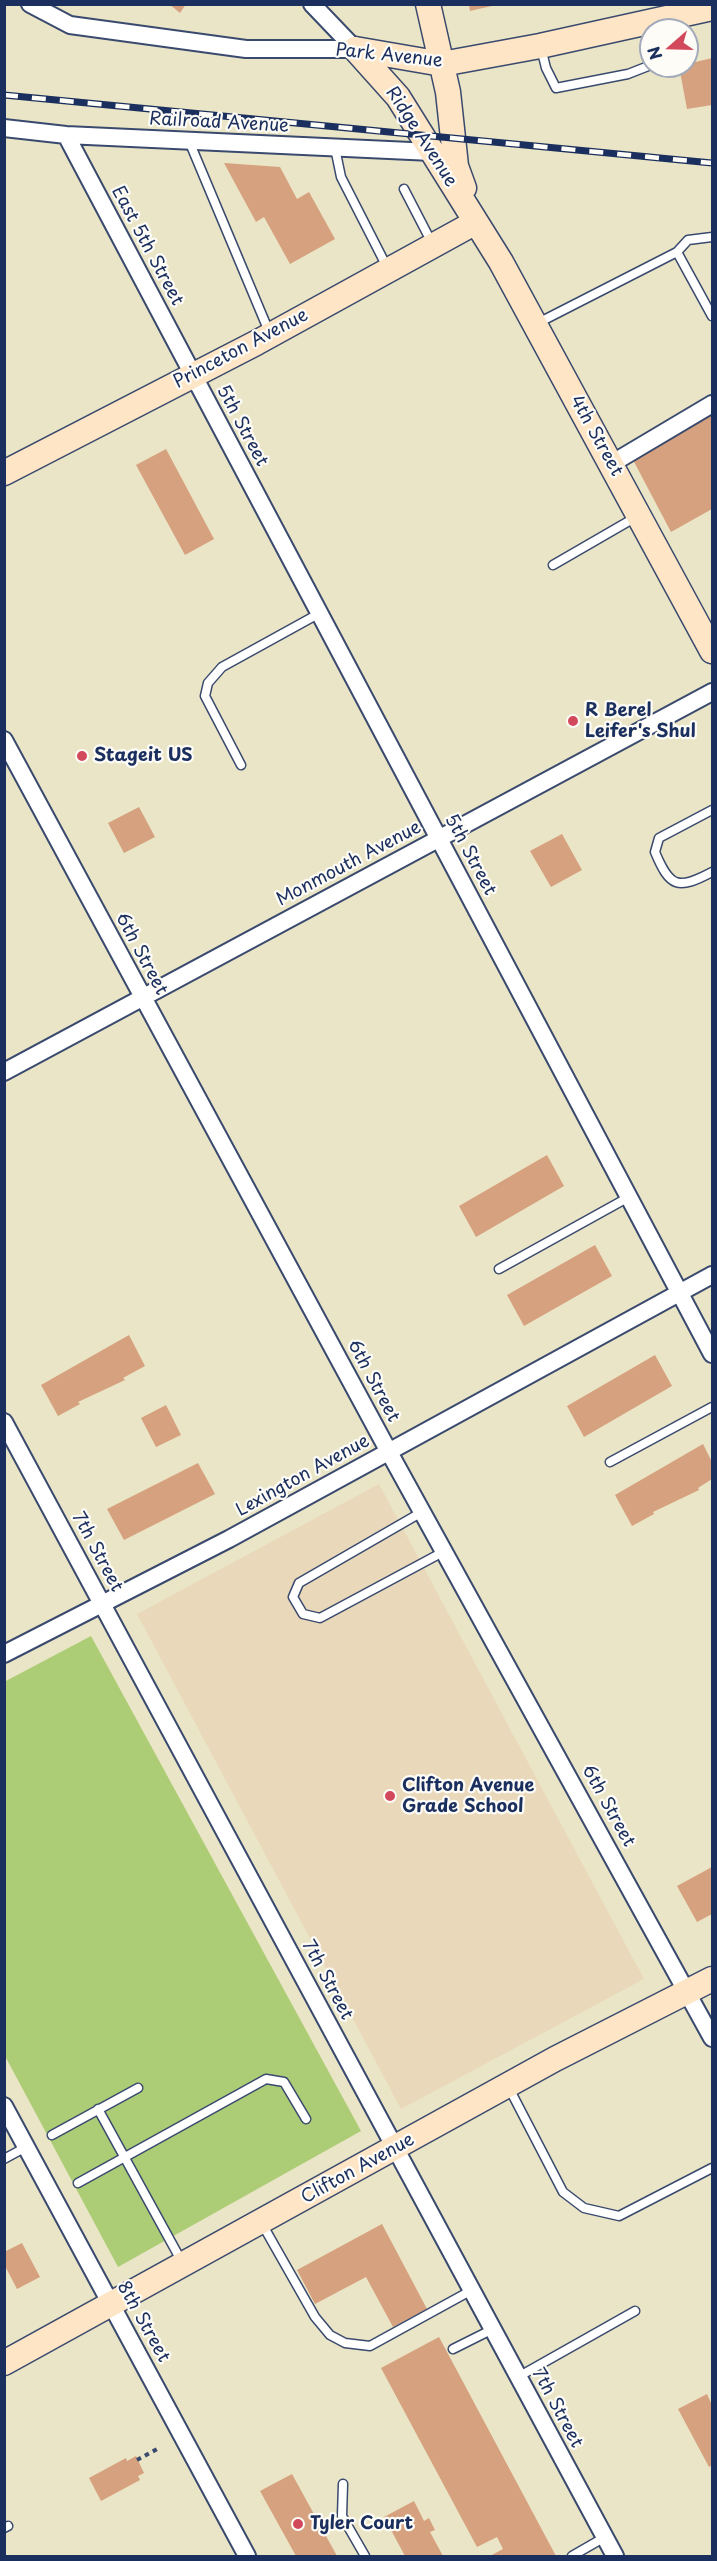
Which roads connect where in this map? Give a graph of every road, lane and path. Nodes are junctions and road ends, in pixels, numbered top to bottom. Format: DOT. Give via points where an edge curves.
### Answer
graph roads {
  1 [pos="30,4"];
  2 [pos="312,4"];
  3 [pos="428,4"];
  4 [pos="712,8"];
  5 [pos="683,18"];
  6 [pos="639,29"];
  7 [pos="540,46"];
  8 [pos="355,49"];
  9 [pos="442,64"];
  10 [pos="639,70"];
  11 [pos="4,128"];
  12 [pos="66,135"];
  13 [pos="189,141"];
  14 [pos="335,148"];
  15 [pos="432,152"];
  16 [pos="404,189"];
  17 [pos="476,222"];
  18 [pos="712,237"];
  19 [pos="433,245"];
  20 [pos="677,252"];
  21 [pos="388,270"];
  22 [pos="712,316"];
  23 [pos="535,325"];
  24 [pos="270,335"];
  25 [pos="193,375"];
  26 [pos="712,404"];
  27 [pos="611,464"];
  28 [pos="4,473"];
  29 [pos="639,515"];
  30 [pos="553,565"];
  31 [pos="320,613"];
  32 [pos="712,651"];
  33 [pos="712,692"];
  34 [pos="4,741"];
  35 [pos="241,765"];
  36 [pos="712,810"];
  37 [pos="440,838"];
  38 [pos="712,872"];
  39 [pos="142,997"];
  40 [pos="4,1072"];
  41 [pos="629,1197"];
  42 [pos="499,1269"];
  43 [pos="712,1275"];
  44 [pos="680,1293"];
  45 [pos="712,1354"];
  46 [pos="712,1407"];
  47 [pos="4,1422"];
  48 [pos="389,1452"];
  49 [pos="610,1462"];
  50 [pos="422,1512"];
  51 [pos="444,1552"];
  52 [pos="102,1604"];
  53 [pos="4,1654"];
  54 [pos="712,1979"];
  55 [pos="688,1991"];
  56 [pos="712,2037"];
  57 [pos="507,2085"];
  58 [pos="138,2088"];
  59 [pos="4,2106"];
  60 [pos="98,2109"];
  61 [pos="306,2119"];
  62 [pos="52,2135"];
  63 [pos="26,2147"];
  64 [pos="395,2149"];
  65 [pos="124,2158"];
  66 [pos="4,2159"];
  67 [pos="712,2168"];
  68 [pos="78,2183"];
  69 [pos="261,2223"];
  70 [pos="183,2265"];
  71 [pos="472,2290"];
  72 [pos="112,2305"];
  73 [pos="634,2311"];
  74 [pos="493,2329"];
  75 [pos="453,2349"];
  76 [pos="4,2363"];
  77 [pos="518,2377"];
  78 [pos="159,2448"];
  79 [pos="137,2460"];
  80 [pos="343,2484"];
  81 [pos="604,2537"];
  82 [pos="247,2556"];
  83 [pos="365,2556"];
  84 [pos="572,2556"];
  85 [pos="615,2556"];
  1 -- 8 [label="street, Park Avenue" via="70,25 246,49"];
  2 -- 8 [label="street, Ridge Avenue"];
  3 -- 9 [label="street"];
  4 -- 5 [label="street, Park Avenue"];
  6 -- 7 [label="street, Park Avenue"];
  7 -- 9 [label="street, Park Avenue"];
  7 -- 10 [label="lane" via="556,88"];
  8 -- 9 [label="street, Park Avenue"];
  8 -- 15 [label="street, Ridge Avenue" via="398,97"];
  9 -- 17 [label="street" via="456,166"];
  11 -- 12 [label="street, Railroad Avenue"];
  12 -- 13 [label="street, Railroad Avenue"];
  12 -- 25 [label="street, East 5th Street"];
  13 -- 14 [label="street, Railroad Avenue"];
  13 -- 24 [label="lane"];
  14 -- 15 [label="street, Railroad Avenue"];
  14 -- 21 [label="lane" via="341,177"];
  15 -- 17 [label="street, Ridge Avenue"];
  16 -- 19 [label="lane"];
  17 -- 19 [label="street, Princeton Avenue"];
  17 -- 23 [label="street, 4th Street"];
  18 -- 20 [label="lane" via="687,240"];
  19 -- 21 [label="street, Princeton Avenue"];
  20 -- 22 [label="lane"];
  20 -- 23 [label="lane"];
  21 -- 24 [label="street, Princeton Avenue"];
  23 -- 27 [label="street, 4th Street"];
  24 -- 25 [label="street, Princeton Avenue"];
  25 -- 28 [label="street, Princeton Avenue"];
  25 -- 31 [label="street, 5th Street"];
  26 -- 27 [label="street"];
  27 -- 29 [label="street, 4th Street"];
  29 -- 30 [label="lane"];
  29 -- 32 [label="street, 4th Street"];
  31 -- 35 [label="lane" via="222,668 208,683 205,696"];
  31 -- 37 [label="street, 5th Street"];
  33 -- 37 [label="street, Monmouth Avenue"];
  34 -- 39 [label="street, 6th Street"];
  36 -- 38 [label="lane" via="659,838 655,852 663,871 676,884 688,885"];
  37 -- 39 [label="street, Monmouth Avenue"];
  37 -- 41 [label="street, 5th Street"];
  39 -- 40 [label="street, Monmouth Avenue"];
  39 -- 48 [label="street, 6th Street"];
  41 -- 42 [label="lane"];
  41 -- 44 [label="street, 5th Street"];
  43 -- 44 [label="street, Lexington Avenue"];
  44 -- 45 [label="street, 5th Street"];
  44 -- 48 [label="street, Lexington Avenue"];
  46 -- 49 [label="lane"];
  47 -- 52 [label="street, 7th Street"];
  48 -- 50 [label="street, 6th Street"];
  48 -- 52 [label="street, Lexington Avenue"];
  50 -- 51 [label="street, 6th Street"];
  50 -- 51 [label="lane" via="300,1583 293,1597 303,1614 320,1618"];
  51 -- 55 [label="street, 6th Street"];
  52 -- 53 [label="street, Lexington Avenue"];
  52 -- 64 [label="street, 7th Street"];
  54 -- 55 [label="street, Clifton Avenue"];
  55 -- 56 [label="street, 6th Street"];
  55 -- 57 [label="street, Clifton Avenue"];
  57 -- 64 [label="street, Clifton Avenue"];
  57 -- 67 [label="lane" via="563,2192 584,2208 619,2216"];
  58 -- 60 [label="lane"];
  59 -- 63 [label="street, 8th Street"];
  60 -- 62 [label="lane"];
  60 -- 65 [label="lane"];
  61 -- 65 [label="lane" via="284,2082 266,2079"];
  63 -- 66 [label="lane"];
  63 -- 72 [label="street, 8th Street"];
  64 -- 69 [label="street, Clifton Avenue"];
  64 -- 71 [label="street, 7th Street"];
  65 -- 68 [label="lane"];
  65 -- 70 [label="lane"];
  69 -- 70 [label="street, Clifton Avenue"];
  69 -- 71 [label="lane" via="315,2317 330,2335 345,2343 370,2346"];
  70 -- 72 [label="street, Clifton Avenue"];
  71 -- 74 [label="street, 7th Street"];
  72 -- 76 [label="street, Clifton Avenue"];
  72 -- 82 [label="street, 8th Street"];
  73 -- 77 [label="lane"];
  74 -- 75 [label="lane"];
  74 -- 77 [label="street, 7th Street"];
  77 -- 81 [label="street, 7th Street"];
  78 -- 79 [label="path"];
  80 -- 83 [label="lane" via="342,2516"];
  81 -- 84 [label="lane"];
  81 -- 85 [label="street, 7th Street"];
}
